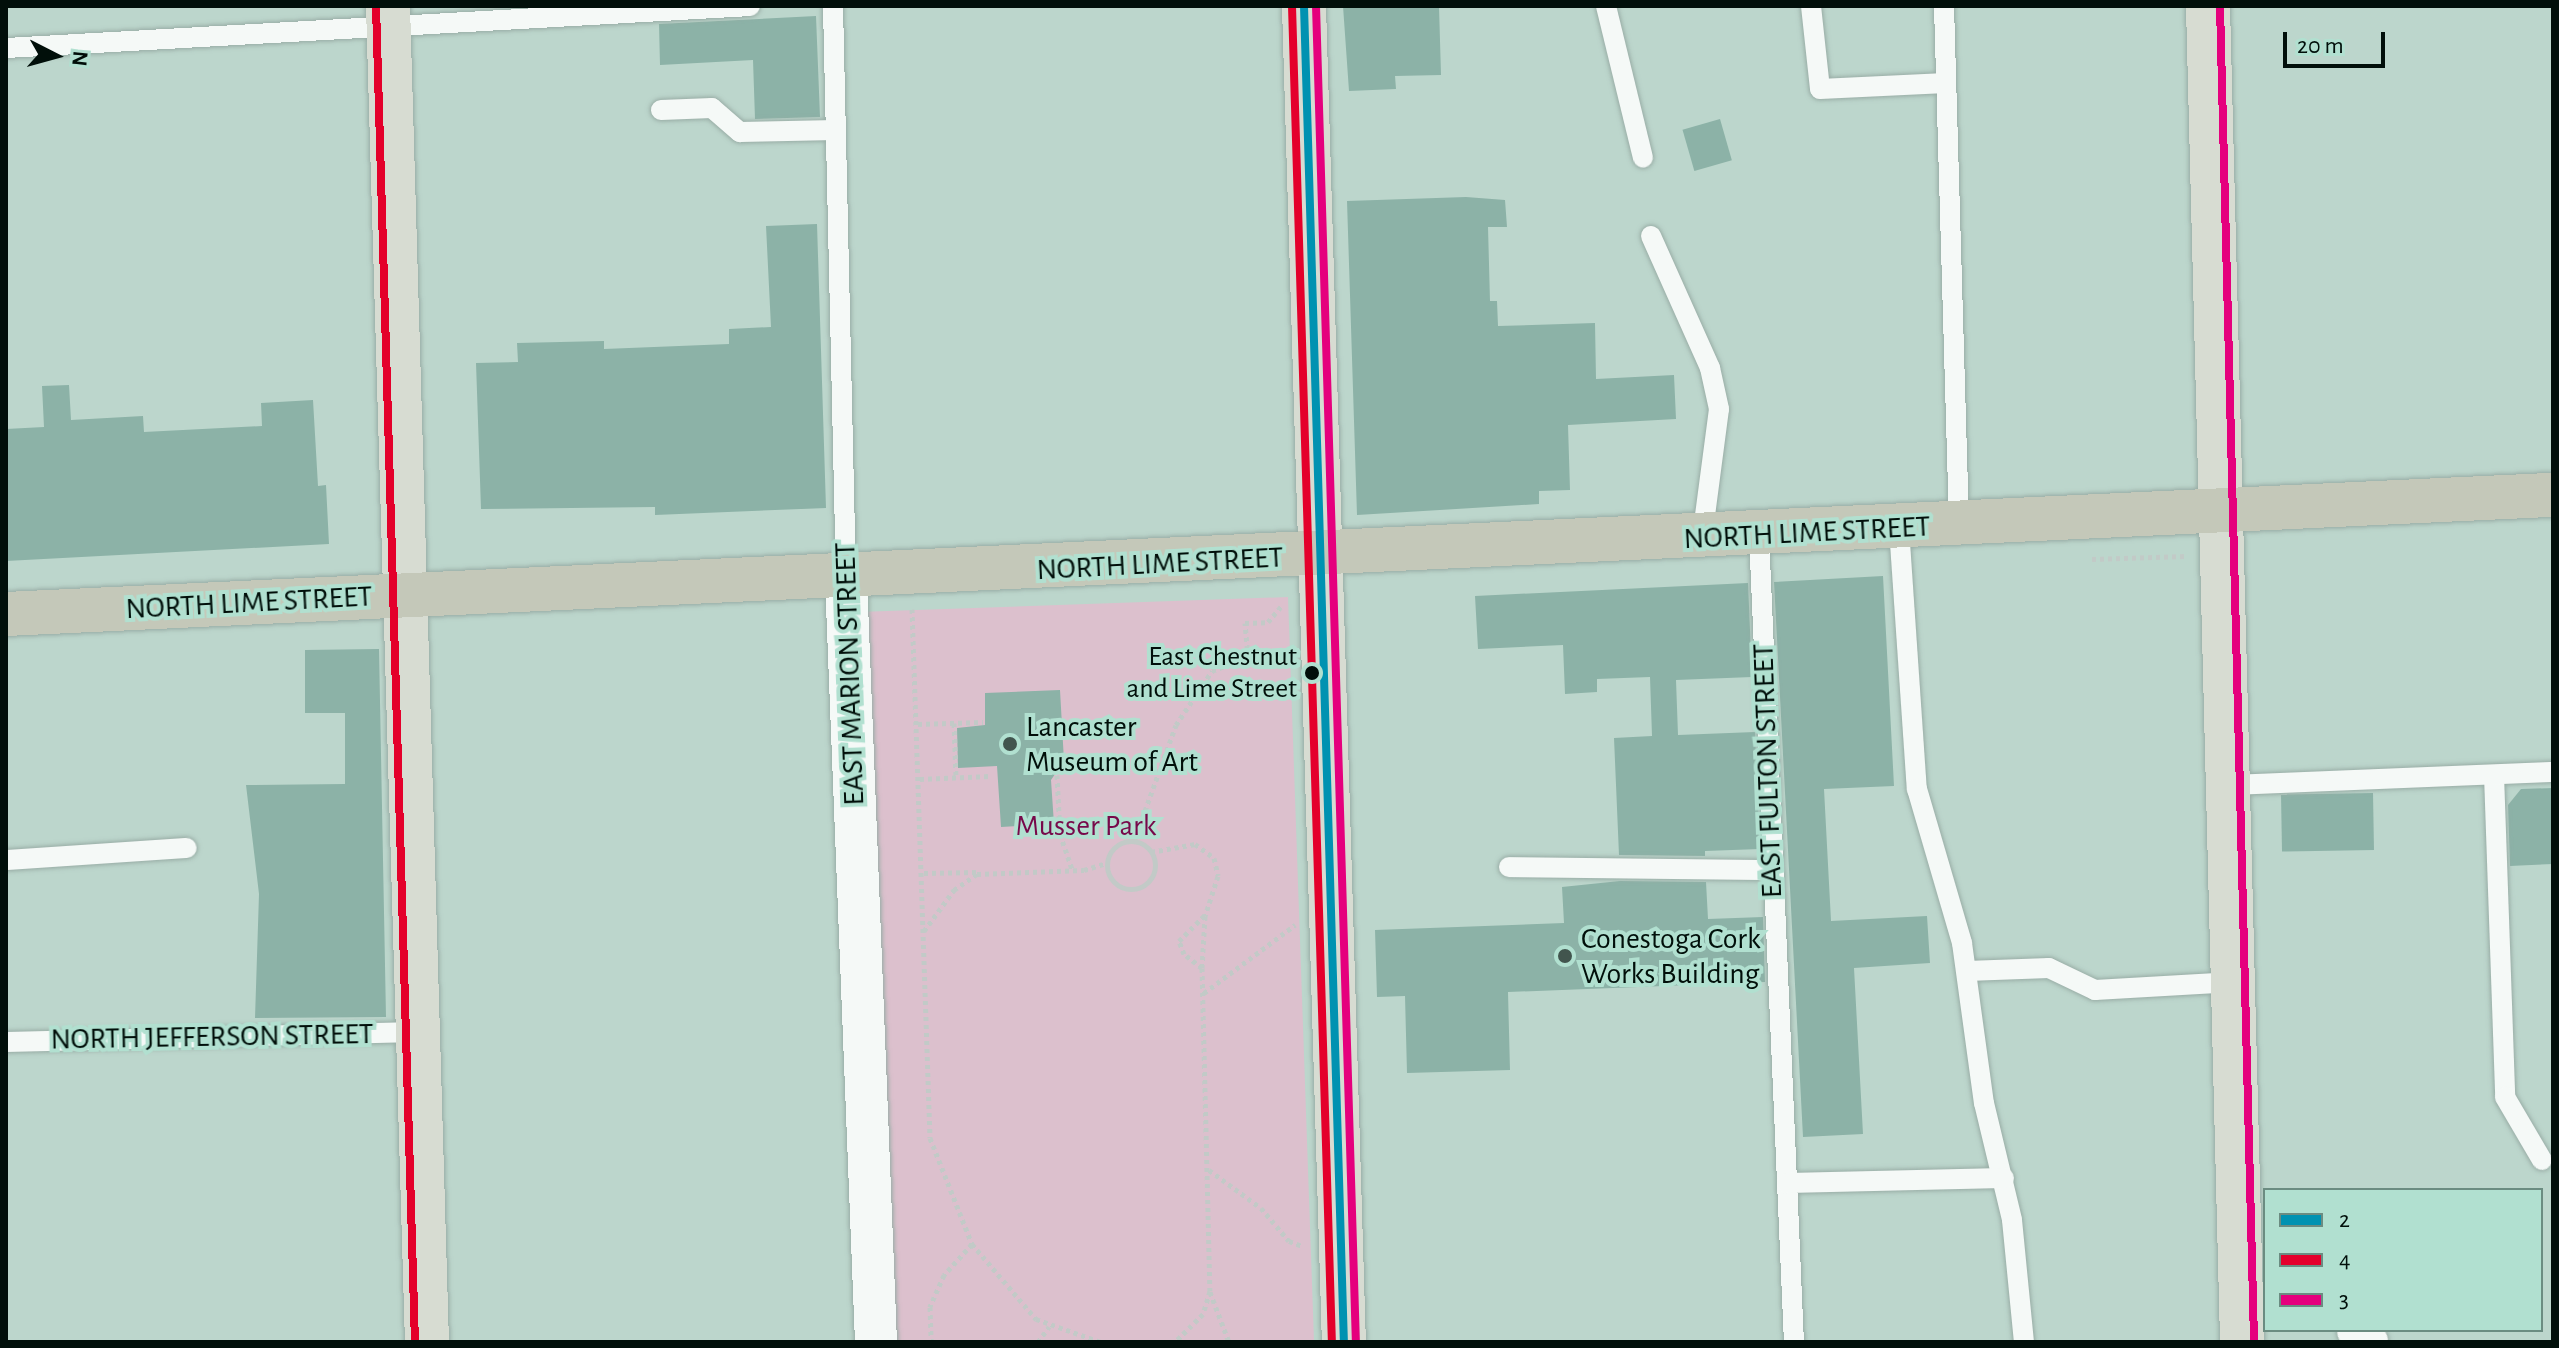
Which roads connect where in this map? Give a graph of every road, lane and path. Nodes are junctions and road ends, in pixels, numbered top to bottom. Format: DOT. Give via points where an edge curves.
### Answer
graph roads {
  1 [pos="750,6"];
  2 [pos="833,6"];
  3 [pos="1304,6"];
  4 [pos="1606,6"];
  5 [pos="1811,6"];
  6 [pos="1944,6"];
  7 [pos="2208,6"];
  8 [pos="388,16"];
  9 [pos="6,48"];
  10 [pos="1946,83"];
  11 [pos="661,110"];
  12 [pos="836,130"];
  13 [pos="1643,158"];
  14 [pos="1651,236"];
  15 [pos="2553,495"];
  16 [pos="2220,513"];
  17 [pos="1959,525"];
  18 [pos="1899,528"];
  19 [pos="1759,535"];
  20 [pos="1702,538"];
  21 [pos="1321,556"];
  22 [pos="908,576"];
  23 [pos="846,579"];
  24 [pos="405,596"];
  25 [pos="6,614"];
  26 [pos="983,722"];
  27 [pos="954,723"];
  28 [pos="918,724"];
  29 [pos="2553,772"];
  30 [pos="1057,775"];
  31 [pos="2494,775"];
  32 [pos="990,776"];
  33 [pos="956,778"];
  34 [pos="920,779"];
  35 [pos="2229,785"];
  36 [pos="1134,841"];
  37 [pos="187,848"];
  38 [pos="1151,852"];
  39 [pos="6,860"];
  40 [pos="1107,863"];
  41 [pos="1509,867"];
  42 [pos="1772,870"];
  43 [pos="1073,871"];
  44 [pos="984,872"];
  45 [pos="924,873"];
  46 [pos="1331,905"];
  47 [pos="1206,914"];
  48 [pos="923,932"];
  49 [pos="1202,968"];
  50 [pos="1967,971"];
  51 [pos="2234,982"];
  52 [pos="1204,993"];
  53 [pos="417,1032"];
  54 [pos="6,1042"];
  55 [pos="2542,1160"];
  56 [pos="1209,1170"];
  57 [pos="2004,1178"];
  58 [pos="1787,1183"];
  59 [pos="972,1244"];
  60 [pos="1341,1258"];
  61 [pos="1210,1291"];
  62 [pos="1049,1327"];
  63 [pos="427,1342"];
  64 [pos="876,1342"];
  65 [pos="931,1342"];
  66 [pos="1038,1342"];
  67 [pos="1101,1342"];
  68 [pos="1167,1342"];
  69 [pos="1177,1342"];
  70 [pos="1229,1342"];
  71 [pos="1344,1342"];
  72 [pos="1794,1342"];
  73 [pos="2024,1342"];
  74 [pos="2242,1342"];
  1 -- 8 [label="lane"];
  2 -- 12 [label="lane, EAST MARION STREET"];
  3 -- 21 [label="main road"];
  4 -- 13 [label="lane"];
  5 -- 10 [label="lane" via="1815,84 1827,91"];
  6 -- 10 [label="lane"];
  7 -- 16 [label="main road"];
  8 -- 9 [label="lane"];
  8 -- 24 [label="main road"];
  10 -- 17 [label="lane"];
  11 -- 12 [label="lane" via="712,108 740,132"];
  12 -- 23 [label="lane, EAST MARION STREET"];
  14 -- 20 [label="lane" via="1710,368 1719,409"];
  15 -- 16 [label="highway, NORTH LIME STREET"];
  16 -- 17 [label="highway, NORTH LIME STREET"];
  16 -- 35 [label="main road"];
  17 -- 18 [label="highway, NORTH LIME STREET"];
  18 -- 19 [label="highway, NORTH LIME STREET"];
  18 -- 50 [label="lane" via="1917,789"];
  19 -- 20 [label="highway, NORTH LIME STREET"];
  19 -- 42 [label="lane, EAST FULTON STREET"];
  20 -- 21 [label="highway, NORTH LIME STREET"];
  21 -- 22 [label="highway, NORTH LIME STREET"];
  21 -- 36 [label="path" via="1268,622 1245,623 1248,657 1222,663 1202,684 1168,739"];
  21 -- 46 [label="main road"];
  22 -- 23 [label="highway, NORTH LIME STREET"];
  22 -- 28 [label="path"];
  23 -- 24 [label="highway, NORTH LIME STREET"];
  23 -- 64 [label="street, EAST MARION STREET"];
  24 -- 25 [label="highway, NORTH LIME STREET"];
  24 -- 53 [label="main road"];
  26 -- 27 [label="path"];
  27 -- 28 [label="path"];
  27 -- 33 [label="path"];
  28 -- 34 [label="path"];
  29 -- 31 [label="lane"];
  30 -- 43 [label="path" via="1060,834"];
  31 -- 35 [label="lane"];
  31 -- 55 [label="lane" via="2505,1097"];
  32 -- 33 [label="path"];
  33 -- 34 [label="path"];
  34 -- 45 [label="path"];
  35 -- 51 [label="main road"];
  36 -- 38 [label="path"];
  36 -- 40 [label="path" via="1115,847"];
  37 -- 39 [label="lane"];
  38 -- 40 [label="path" via="1153,874 1136,888 1115,882"];
  38 -- 47 [label="path" via="1183,844 1209,851 1218,876"];
  40 -- 43 [label="path"];
  41 -- 42 [label="lane"];
  42 -- 58 [label="lane, EAST FULTON STREET"];
  43 -- 44 [label="path"];
  44 -- 45 [label="path"];
  44 -- 48 [label="path" via="954,890"];
  45 -- 48 [label="path"];
  46 -- 52 [label="path" via="1279,933"];
  46 -- 60 [label="main road"];
  47 -- 49 [label="path"];
  47 -- 49 [label="path" via="1191,922 1179,941 1184,954"];
  48 -- 59 [label="path" via="930,1138"];
  49 -- 52 [label="path"];
  50 -- 51 [label="lane" via="2049,968 2095,990"];
  50 -- 57 [label="lane" via="1984,1103"];
  51 -- 74 [label="main road"];
  52 -- 56 [label="path"];
  53 -- 54 [label="lane, NORTH JEFFERSON STREET"];
  53 -- 63 [label="main road"];
  56 -- 60 [label="path" via="1261,1208 1289,1241"];
  56 -- 61 [label="path"];
  57 -- 58 [label="lane"];
  57 -- 73 [label="lane"];
  58 -- 72 [label="lane, EAST FULTON STREET"];
  59 -- 62 [label="path" via="1007,1290"];
  59 -- 65 [label="path" via="944,1275 930,1307"];
  60 -- 71 [label="main road"];
  61 -- 69 [label="path" via="1203,1314"];
  61 -- 70 [label="path"];
  62 -- 66 [label="path"];
  62 -- 67 [label="path"];
  68 -- 69 [label="path"];
}
